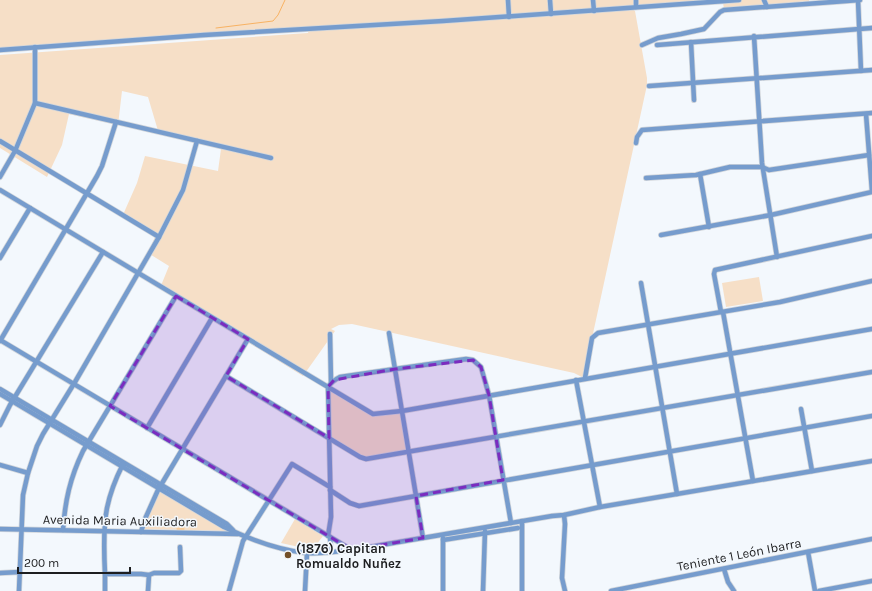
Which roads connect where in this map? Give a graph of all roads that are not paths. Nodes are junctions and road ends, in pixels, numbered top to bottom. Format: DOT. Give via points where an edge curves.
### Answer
graph roads {
  1 [pos="508,0"];
  2 [pos="550,0"];
  3 [pos="593,0"];
  4 [pos="636,0"];
  5 [pos="740,0"];
  6 [pos="764,0"];
  7 [pos="859,0"];
  8 [pos="721,1"];
  9 [pos="678,2"];
  10 [pos="636,7"];
  11 [pos="767,7"];
  12 [pos="594,10"];
  13 [pos="724,10"];
  14 [pos="551,14"];
  15 [pos="509,17"];
  16 [pos="872,28"];
  17 [pos="860,29"];
  18 [pos="754,36"];
  19 [pos="691,42"];
  20 [pos="642,45"];
  21 [pos="658,45"];
  22 [pos="35,47"];
  23 [pos="0,50"];
  24 [pos="872,70"];
  25 [pos="861,71"];
  26 [pos="756,78"];
  27 [pos="693,83"];
  28 [pos="649,86"];
  29 [pos="694,100"];
  30 [pos="35,104"];
  31 [pos="872,113"];
  32 [pos="866,114"];
  33 [pos="116,122"];
  34 [pos="759,122"];
  35 [pos="0,141"];
  36 [pos="197,141"];
  37 [pos="636,144"];
  38 [pos="15,151"];
  39 [pos="869,155"];
  40 [pos="271,158"];
  41 [pos="762,167"];
  42 [pos="700,174"];
  43 [pos="0,177"];
  44 [pos="646,178"];
  45 [pos="0,190"];
  46 [pos="872,191"];
  47 [pos="87,194"];
  48 [pos="30,208"];
  49 [pos="770,215"];
  50 [pos="709,227"];
  51 [pos="66,230"];
  52 [pos="661,235"];
  53 [pos="872,236"];
  54 [pos="160,237"];
  55 [pos="103,252"];
  56 [pos="777,257"];
  57 [pos="0,258"];
  58 [pos="138,273"];
  59 [pos="872,281"];
  60 [pos="641,283"];
  61 [pos="176,296"];
  62 [pos="722,312"];
  63 [pos="212,318"];
  64 [pos="648,325"];
  65 [pos="872,329"];
  66 [pos="389,333"];
  67 [pos="330,334"];
  68 [pos="248,339"];
  69 [pos="0,340"];
  70 [pos="730,353"];
  71 [pos="36,362"];
  72 [pos="656,366"];
  73 [pos="395,369"];
  74 [pos="872,372"];
  75 [pos="226,376"];
  76 [pos="585,378"];
  77 [pos="576,380"];
  78 [pos="331,382"];
  79 [pos="74,384"];
  80 [pos="328,387"];
  81 [pos="0,389"];
  82 [pos="0,394"];
  83 [pos="489,395"];
  84 [pos="738,395"];
  85 [pos="14,399"];
  86 [pos="110,406"];
  87 [pos="663,408"];
  88 [pos="801,409"];
  89 [pos="402,411"];
  90 [pos="872,416"];
  91 [pos="50,421"];
  92 [pos="584,422"];
  93 [pos="0,425"];
  94 [pos="805,427"];
  95 [pos="147,428"];
  96 [pos="495,437"];
  97 [pos="329,438"];
  98 [pos="745,438"];
  99 [pos="87,443"];
  100 [pos="182,449"];
  101 [pos="670,450"];
  102 [pos="409,452"];
  103 [pos="872,461"];
  104 [pos="123,464"];
  105 [pos="592,464"];
  106 [pos="0,465"];
  107 [pos="812,471"];
  108 [pos="28,473"];
  109 [pos="503,480"];
  110 [pos="753,481"];
  111 [pos="160,486"];
  112 [pos="330,489"];
  113 [pos="678,494"];
  114 [pos="416,496"];
  115 [pos="269,501"];
  116 [pos="600,507"];
  117 [pos="564,515"];
  118 [pos="522,521"];
  119 [pos="511,522"];
  120 [pos="520,527"];
  121 [pos="0,529"];
  122 [pos="21,530"];
  123 [pos="63,530"];
  124 [pos="485,530"];
  125 [pos="105,531"];
  126 [pos="141,532"];
  127 [pos="239,534"];
  128 [pos="443,534"];
  129 [pos="246,537"];
  130 [pos="329,537"];
  131 [pos="423,538"];
  132 [pos="872,539"];
  133 [pos="443,540"];
  134 [pos="180,547"];
  135 [pos="352,550"];
  136 [pos="332,552"];
  137 [pos="808,552"];
  138 [pos="307,553"];
  139 [pos="724,569"];
  140 [pos="20,572"];
  141 [pos="0,573"];
  142 [pos="105,574"];
  143 [pos="149,575"];
  144 [pos="872,581"];
  145 [pos="640,585"];
  146 [pos="19,591"];
  147 [pos="105,591"];
  148 [pos="148,591"];
  149 [pos="229,591"];
  150 [pos="305,591"];
  151 [pos="443,591"];
  152 [pos="483,591"];
  153 [pos="522,591"];
  154 [pos="565,591"];
  155 [pos="611,591"];
  156 [pos="641,591"];
  157 [pos="734,591"];
  158 [pos="815,591"];
  159 [pos="819,591"];
  1 -- 15 [label="street"];
  2 -- 14 [label="street"];
  3 -- 12 [label="street"];
  4 -- 10 [label="street"];
  5 -- 8 [label="street"];
  6 -- 11 [label="street"];
  7 -- 11 [label="street"];
  7 -- 17 [label="street"];
  8 -- 9 [label="street"];
  8 -- 13 [label="street"];
  9 -- 10 [label="street"];
  10 -- 12 [label="street"];
  11 -- 13 [label="street"];
  12 -- 14 [label="street"];
  13 -- 20 [label="street" via="704,29 658,38"];
  14 -- 15 [label="street"];
  15 -- 22 [label="street"];
  16 -- 17 [label="street"];
  17 -- 18 [label="street"];
  17 -- 25 [label="street"];
  18 -- 19 [label="street"];
  18 -- 26 [label="street"];
  19 -- 21 [label="street"];
  19 -- 27 [label="street"];
  22 -- 23 [label="street"];
  22 -- 30 [label="street"];
  24 -- 25 [label="street"];
  25 -- 26 [label="street"];
  26 -- 27 [label="street"];
  26 -- 34 [label="street"];
  27 -- 28 [label="street"];
  27 -- 29 [label="street"];
  30 -- 33 [label="street"];
  30 -- 38 [label="street"];
  31 -- 32 [label="street"];
  32 -- 34 [label="street"];
  32 -- 39 [label="street"];
  33 -- 36 [label="street"];
  33 -- 47 [label="street" via="102,166"];
  34 -- 37 [label="street" via="642,130"];
  34 -- 41 [label="street"];
  35 -- 38 [label="street"];
  36 -- 40 [label="street"];
  36 -- 54 [label="street" via="183,190"];
  38 -- 43 [label="street"];
  38 -- 47 [label="street"];
  39 -- 41 [label="street" via="769,170"];
  39 -- 46 [label="street"];
  41 -- 42 [label="street" via="730,167"];
  41 -- 49 [label="street"];
  42 -- 44 [label="street"];
  42 -- 50 [label="street"];
  45 -- 48 [label="street"];
  46 -- 49 [label="street"];
  47 -- 51 [label="street"];
  47 -- 54 [label="street"];
  48 -- 51 [label="street"];
  48 -- 57 [label="street"];
  49 -- 50 [label="street"];
  49 -- 56 [label="street"];
  50 -- 52 [label="street"];
  51 -- 55 [label="street"];
  51 -- 69 [label="street"];
  53 -- 56 [label="street"];
  54 -- 58 [label="street"];
  55 -- 58 [label="street"];
  55 -- 71 [label="street"];
  56 -- 62 [label="street" via="715,270"];
  58 -- 61 [label="street"];
  58 -- 79 [label="street"];
  59 -- 62 [label="street"];
  60 -- 64 [label="street"];
  61 -- 63 [label="street"];
  61 -- 86 [label="street"];
  62 -- 64 [label="street"];
  62 -- 70 [label="street"];
  63 -- 68 [label="street"];
  63 -- 95 [label="street"];
  64 -- 72 [label="street"];
  64 -- 76 [label="street" via="595,335 592,338"];
  65 -- 70 [label="street"];
  66 -- 73 [label="street"];
  67 -- 78 [label="street"];
  68 -- 75 [label="street"];
  68 -- 80 [label="street"];
  69 -- 71 [label="street"];
  70 -- 72 [label="street"];
  70 -- 84 [label="street"];
  71 -- 79 [label="street"];
  71 -- 85 [label="street"];
  72 -- 76 [label="street"];
  72 -- 87 [label="street"];
  73 -- 78 [label="street" via="340,378"];
  73 -- 83 [label="street" via="473,360 481,367"];
  73 -- 89 [label="street"];
  74 -- 84 [label="street"];
  75 -- 97 [label="street"];
  75 -- 100 [label="street"];
  76 -- 77 [label="street"];
  77 -- 83 [label="street"];
  77 -- 92 [label="street"];
  78 -- 80 [label="street"];
  79 -- 86 [label="street"];
  79 -- 91 [label="street"];
  80 -- 89 [label="street" via="373,414"];
  80 -- 97 [label="street"];
  81 -- 85 [label="street"];
  82 -- 85 [label="street"];
  83 -- 89 [label="street"];
  83 -- 96 [label="street"];
  84 -- 87 [label="street"];
  84 -- 98 [label="street"];
  85 -- 91 [label="street"];
  85 -- 93 [label="street"];
  86 -- 95 [label="street"];
  86 -- 99 [label="street"];
  87 -- 92 [label="street"];
  87 -- 101 [label="street"];
  88 -- 94 [label="street"];
  89 -- 102 [label="street"];
  90 -- 94 [label="street"];
  91 -- 99 [label="street"];
  91 -- 108 [label="street" via="37,446"];
  92 -- 96 [label="street"];
  92 -- 105 [label="street"];
  94 -- 98 [label="street"];
  94 -- 107 [label="street"];
  95 -- 100 [label="street"];
  96 -- 102 [label="street"];
  96 -- 109 [label="street"];
  97 -- 102 [label="street" via="366,459"];
  97 -- 112 [label="street"];
  98 -- 101 [label="street"];
  98 -- 110 [label="street"];
  99 -- 104 [label="street"];
  99 -- 123 [label="street" via="68,490"];
  100 -- 111 [label="street"];
  100 -- 115 [label="street"];
  101 -- 105 [label="street"];
  101 -- 113 [label="street"];
  102 -- 114 [label="street"];
  103 -- 107 [label="street"];
  104 -- 111 [label="street"];
  104 -- 125 [label="street" via="108,502"];
  105 -- 109 [label="street"];
  105 -- 116 [label="street"];
  106 -- 108 [label="street"];
  107 -- 110 [label="street"];
  108 -- 122 [label="street" via="22,494"];
  109 -- 114 [label="street"];
  109 -- 119 [label="street"];
  110 -- 113 [label="street"];
  111 -- 126 [label="street"];
  111 -- 127 [label="street"];
  112 -- 114 [label="street" via="359,506"];
  112 -- 115 [label="street" via="292,464"];
  112 -- 130 [label="street"];
  113 -- 116 [label="street"];
  114 -- 131 [label="street"];
  115 -- 129 [label="street"];
  115 -- 130 [label="street"];
  116 -- 117 [label="street"];
  117 -- 118 [label="street"];
  117 -- 154 [label="street" via="562,578"];
  118 -- 119 [label="street"];
  118 -- 120 [label="street"];
  119 -- 124 [label="street"];
  120 -- 124 [label="street"];
  120 -- 153 [label="street"];
  121 -- 122 [label="street, Avenida Maria Auxiliadora"];
  122 -- 123 [label="street, Avenida Maria Auxiliadora"];
  122 -- 140 [label="street"];
  123 -- 125 [label="street, Avenida Maria Auxiliadora"];
  124 -- 128 [label="street"];
  124 -- 133 [label="street"];
  124 -- 152 [label="street"];
  125 -- 126 [label="street, Avenida Maria Auxiliadora"];
  125 -- 142 [label="street"];
  126 -- 127 [label="street, Avenida Maria Auxiliadora"];
  127 -- 129 [label="street"];
  128 -- 131 [label="street"];
  128 -- 133 [label="street"];
  129 -- 138 [label="street"];
  129 -- 149 [label="street"];
  130 -- 135 [label="street"];
  130 -- 136 [label="street"];
  131 -- 135 [label="street"];
  132 -- 137 [label="street, Teniente 1 León Ibarra"];
  133 -- 151 [label="street"];
  134 -- 143 [label="street" via="180,573"];
  135 -- 136 [label="street"];
  136 -- 138 [label="street"];
  137 -- 139 [label="street, Teniente 1 León Ibarra"];
  137 -- 158 [label="street"];
  138 -- 150 [label="street"];
  139 -- 145 [label="street, Teniente 1 León Ibarra"];
  139 -- 157 [label="street"];
  140 -- 141 [label="street"];
  140 -- 146 [label="street"];
  142 -- 143 [label="street"];
  142 -- 147 [label="street"];
  143 -- 148 [label="street"];
  144 -- 159 [label="street"];
  145 -- 155 [label="street, Teniente 1 León Ibarra"];
  145 -- 156 [label="street"];
}
